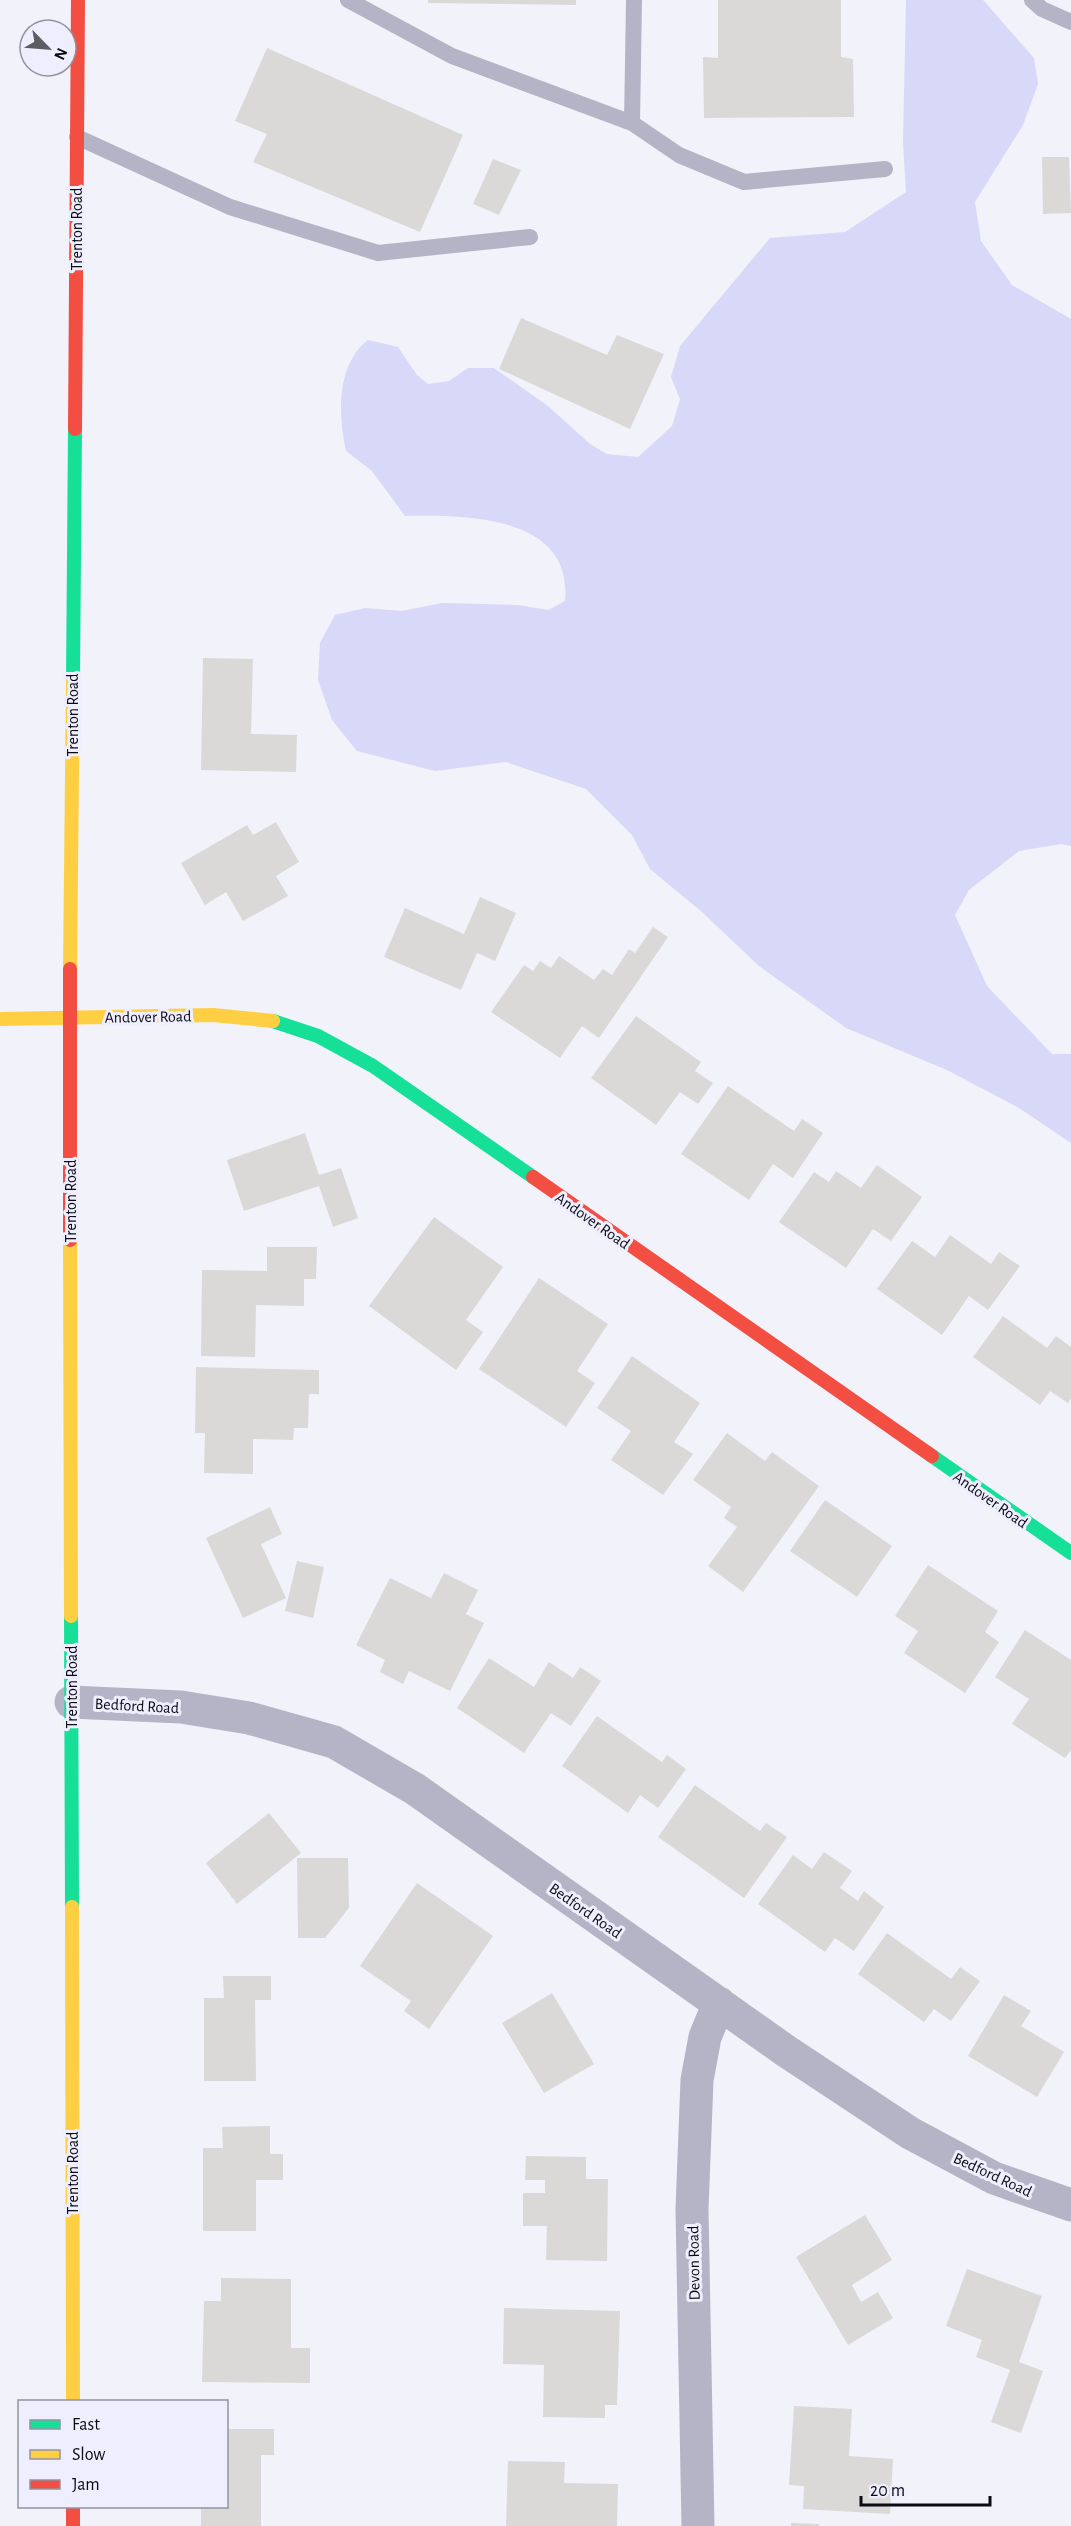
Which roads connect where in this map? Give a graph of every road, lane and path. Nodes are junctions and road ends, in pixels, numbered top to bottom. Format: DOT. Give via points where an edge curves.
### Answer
graph roads {
  1 [pos="78,0"];
  2 [pos="348,0"];
  3 [pos="634,0"];
  4 [pos="1032,0"];
  5 [pos="1071,22"];
  6 [pos="632,123"];
  7 [pos="77,137"];
  8 [pos="885,169"];
  9 [pos="530,237"];
  10 [pos="70,1018"];
  11 [pos="0,1019"];
  12 [pos="1071,1553"];
  13 [pos="71,1702"];
  14 [pos="719,2003"];
  15 [pos="1071,2205"];
  16 [pos="73,2400"];
  17 [pos="73,2508"];
  18 [pos="73,2526"];
  19 [pos="698,2526"];
  1 -- 7 [label="main road, Trenton Road"];
  2 -- 6 [label="lane" via="452,56"];
  3 -- 6 [label="lane"];
  4 -- 5 [label="lane"];
  6 -- 8 [label="lane" via="679,155 744,182"];
  7 -- 9 [label="lane" via="230,207 378,253"];
  7 -- 10 [label="main road, Trenton Road"];
  10 -- 11 [label="main road, Andover Road"];
  10 -- 12 [label="main road, Andover Road" via="213,1015 272,1021 327,1041 383,1073"];
  10 -- 13 [label="main road, Trenton Road"];
  13 -- 14 [label="street, Bedford Road" via="182,1707 249,1718 334,1742 415,1789"];
  13 -- 16 [label="main road, Trenton Road"];
  14 -- 15 [label="street, Bedford Road" via="910,2133 994,2178"];
  14 -- 19 [label="street, Devon Road" via="705,2037 697,2080 692,2209"];
  17 -- 18 [label="main road"];
}
